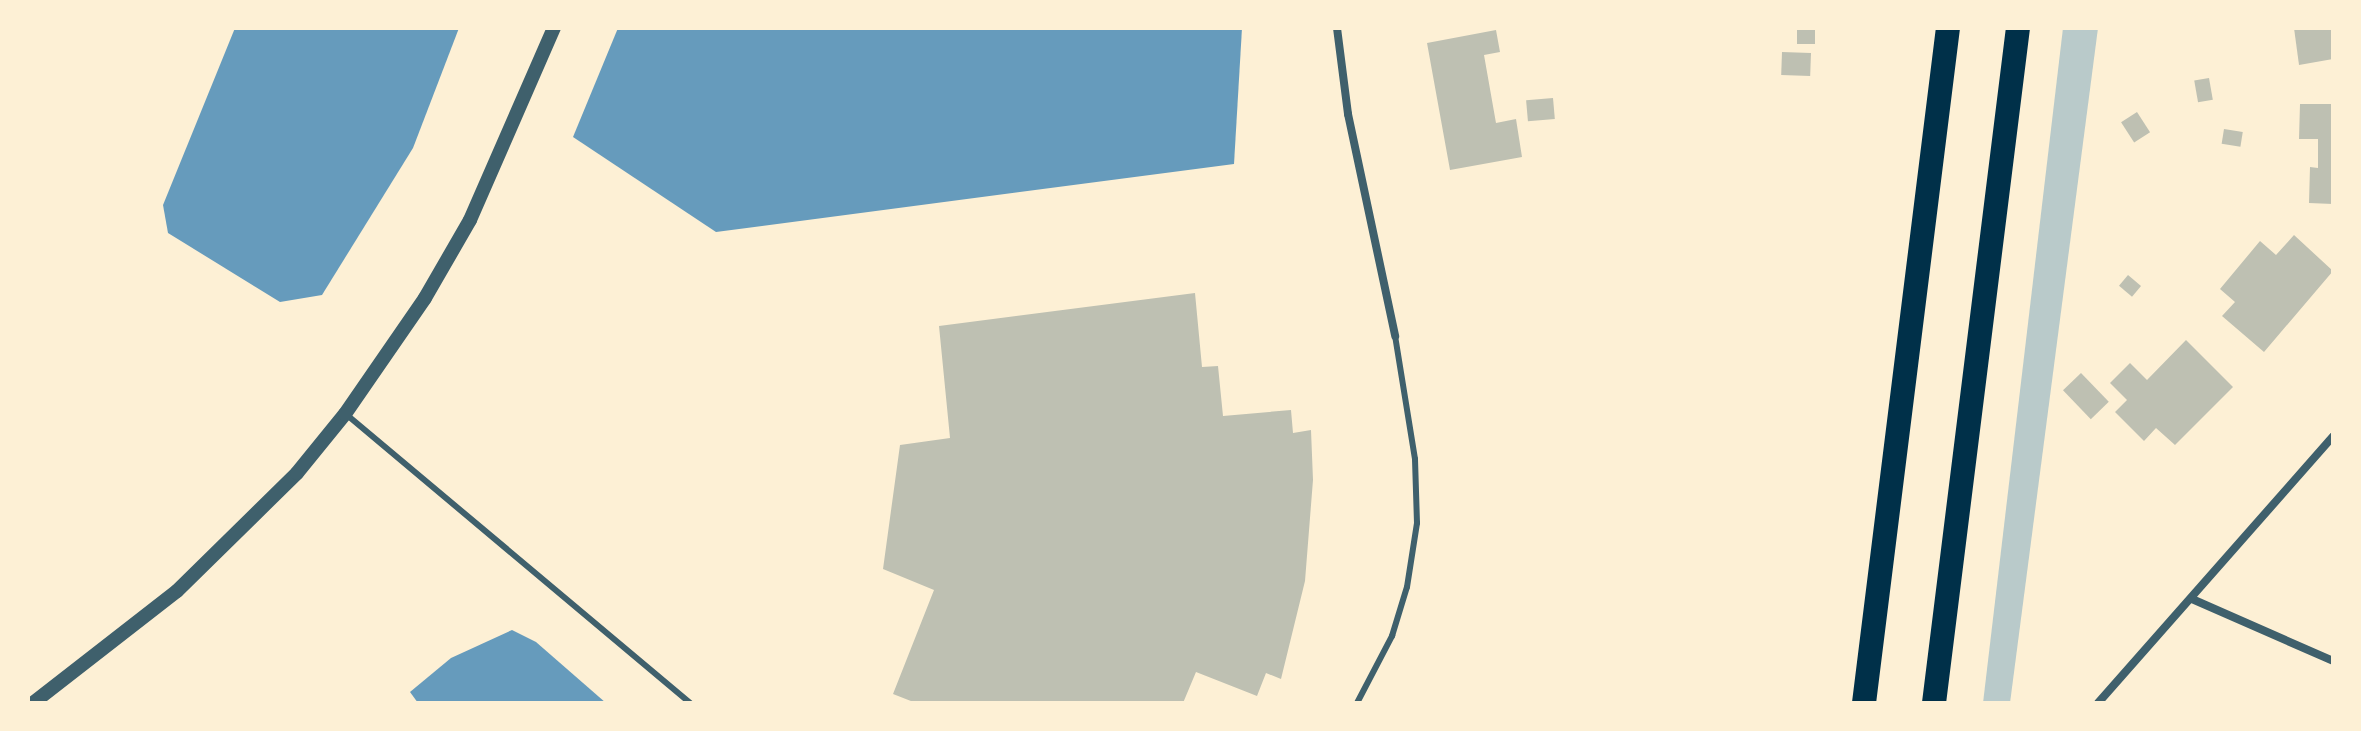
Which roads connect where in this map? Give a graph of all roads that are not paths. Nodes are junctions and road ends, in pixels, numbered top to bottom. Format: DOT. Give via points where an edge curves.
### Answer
graph roads {
  1 [pos="554,28"];
  2 [pos="1337,28"];
  3 [pos="1948,28"];
  4 [pos="2018,28"];
  5 [pos="1395,336"];
  6 [pos="345,414"];
  7 [pos="2333,436"];
  8 [pos="2192,599"];
  9 [pos="2333,661"];
  10 [pos="33,703"];
  11 [pos="690,703"];
  12 [pos="1357,703"];
  13 [pos="1864,703"];
  14 [pos="1934,703"];
  15 [pos="2098,703"];
  1 -- 6 [label="street" via="470,220 425,298"];
  2 -- 5 [label="street" via="1348,114"];
  3 -- 13 [label="highway"];
  4 -- 14 [label="highway"];
  5 -- 12 [label="lane" via="1415,459 1417,523 1407,587 1392,636"];
  6 -- 10 [label="street" via="297,473 177,591"];
  6 -- 11 [label="lane"];
  7 -- 8 [label="street"];
  8 -- 9 [label="street"];
  8 -- 15 [label="street"];
}
